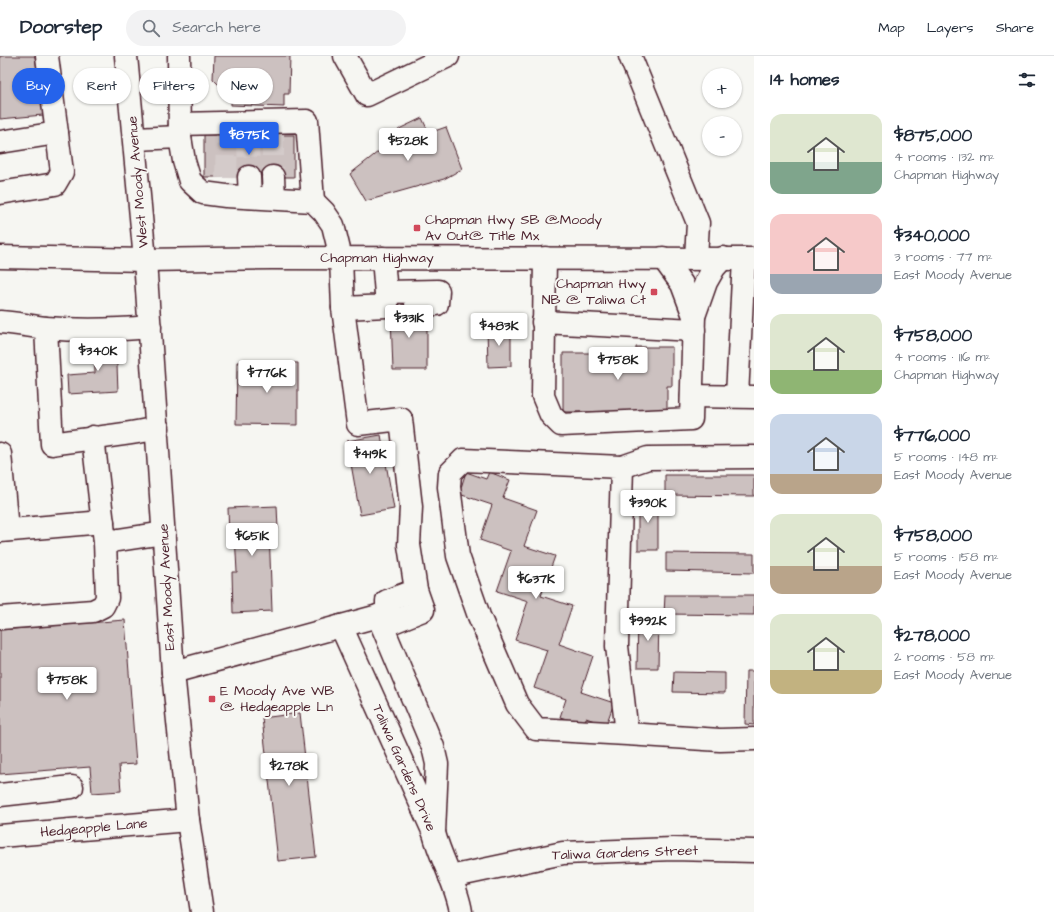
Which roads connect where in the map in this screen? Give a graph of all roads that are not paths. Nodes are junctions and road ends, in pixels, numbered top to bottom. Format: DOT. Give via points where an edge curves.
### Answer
graph roads {
  1 [pos="47,56"];
  2 [pos="126,56"];
  3 [pos="179,56"];
  4 [pos="345,56"];
  5 [pos="448,56"];
  6 [pos="630,56"];
  7 [pos="180,131"];
  8 [pos="57,134"];
  9 [pos="135,139"];
  10 [pos="0,142"];
  11 [pos="0,193"];
  12 [pos="313,201"];
  13 [pos="0,257"];
  14 [pos="341,258"];
  15 [pos="383,258"];
  16 [pos="545,258"];
  17 [pos="663,258"];
  18 [pos="696,258"];
  19 [pos="740,258"];
  20 [pos="146,260"];
  21 [pos="748,298"];
  22 [pos="343,308"];
  23 [pos="0,322"];
  24 [pos="543,322"];
  25 [pos="694,323"];
  26 [pos="150,327"];
  27 [pos="46,328"];
  28 [pos="692,396"];
  29 [pos="746,397"];
  30 [pos="158,428"];
  31 [pos="93,437"];
  32 [pos="0,454"];
  33 [pos="754,457"];
  34 [pos="622,466"];
  35 [pos="3,531"];
  36 [pos="104,532"];
  37 [pos="164,533"];
  38 [pos="383,614"];
  39 [pos="0,618"];
  40 [pos="341,626"];
  41 [pos="173,672"];
  42 [pos="627,734"];
  43 [pos="754,739"];
  44 [pos="72,787"];
  45 [pos="0,795"];
  46 [pos="188,820"];
  47 [pos="434,834"];
  48 [pos="0,836"];
  49 [pos="754,851"];
  50 [pos="450,877"];
  51 [pos="202,912"];
  52 [pos="461,912"];
  1 -- 8 [label="main road"];
  2 -- 9 [label="main road, West Moody Avenue"];
  3 -- 7 [label="main road"];
  4 -- 5 [label="main road" via="367,95"];
  6 -- 18 [label="main road" via="698,223"];
  7 -- 9 [label="main road"];
  7 -- 12 [label="main road" via="190,181 203,193 226,187 274,187"];
  7 -- 12 [label="main road" via="272,128 307,121"];
  8 -- 10 [label="main road"];
  8 -- 11 [label="main road" via="62,172 55,184"];
  9 -- 20 [label="main road, West Moody Avenue"];
  12 -- 14 [label="main road" via="332,225"];
  13 -- 20 [label="main road, Chapman Highway"];
  14 -- 15 [label="main road, Chapman Highway"];
  14 -- 20 [label="main road, Chapman Highway"];
  14 -- 22 [label="main road"];
  15 -- 16 [label="main road, Chapman Highway"];
  15 -- 22 [label="main road" via="398,302"];
  16 -- 17 [label="main road, Chapman Highway"];
  16 -- 24 [label="main road"];
  17 -- 18 [label="main road, Chapman Highway"];
  17 -- 25 [label="main road" via="682,284"];
  18 -- 19 [label="main road, Chapman Highway"];
  19 -- 21 [label="main road"];
  19 -- 25 [label="main road" via="714,268 706,282"];
  20 -- 26 [label="main road, East Moody Avenue"];
  21 -- 29 [label="main road"];
  22 -- 38 [label="main road" via="358,424 401,419 411,507 409,545 416,590 387,601"];
  23 -- 27 [label="main road"];
  24 -- 25 [label="main road"];
  24 -- 28 [label="main road" via="543,396 551,415 561,425 692,419"];
  25 -- 28 [label="main road"];
  26 -- 27 [label="main road"];
  26 -- 30 [label="main road, East Moody Avenue"];
  27 -- 31 [label="main road" via="52,444"];
  28 -- 29 [label="main road"];
  30 -- 31 [label="main road" via="131,434"];
  30 -- 37 [label="main road, East Moody Avenue"];
  31 -- 36 [label="main road"];
  32 -- 35 [label="main road"];
  33 -- 34 [label="main road" via="648,458"];
  34 -- 42 [label="main road" via="617,646"];
  34 -- 42 [label="main road" via="463,460 450,473 449,487 458,556 479,616 517,704 536,729"];
  35 -- 36 [label="main road"];
  36 -- 37 [label="main road"];
  36 -- 39 [label="main road" via="107,598 103,606 93,611"];
  37 -- 41 [label="main road, East Moody Avenue"];
  38 -- 40 [label="main road"];
  38 -- 47 [label="main road" via="437,764"];
  40 -- 41 [label="main road"];
  40 -- 47 [label="main road, Taliwa Gardens Drive"];
  41 -- 46 [label="main road, East Moody Avenue"];
  42 -- 43 [label="main road" via="720,740"];
  44 -- 45 [label="main road"];
  46 -- 48 [label="main road, Hedgeapple Lane"];
  46 -- 51 [label="main road, East Moody Avenue"];
  47 -- 50 [label="main road, Taliwa Gardens Drive"];
  49 -- 50 [label="main road, Taliwa Gardens Street" via="674,849 563,853"];
  50 -- 52 [label="main road, Taliwa Gardens Drive"];
}
